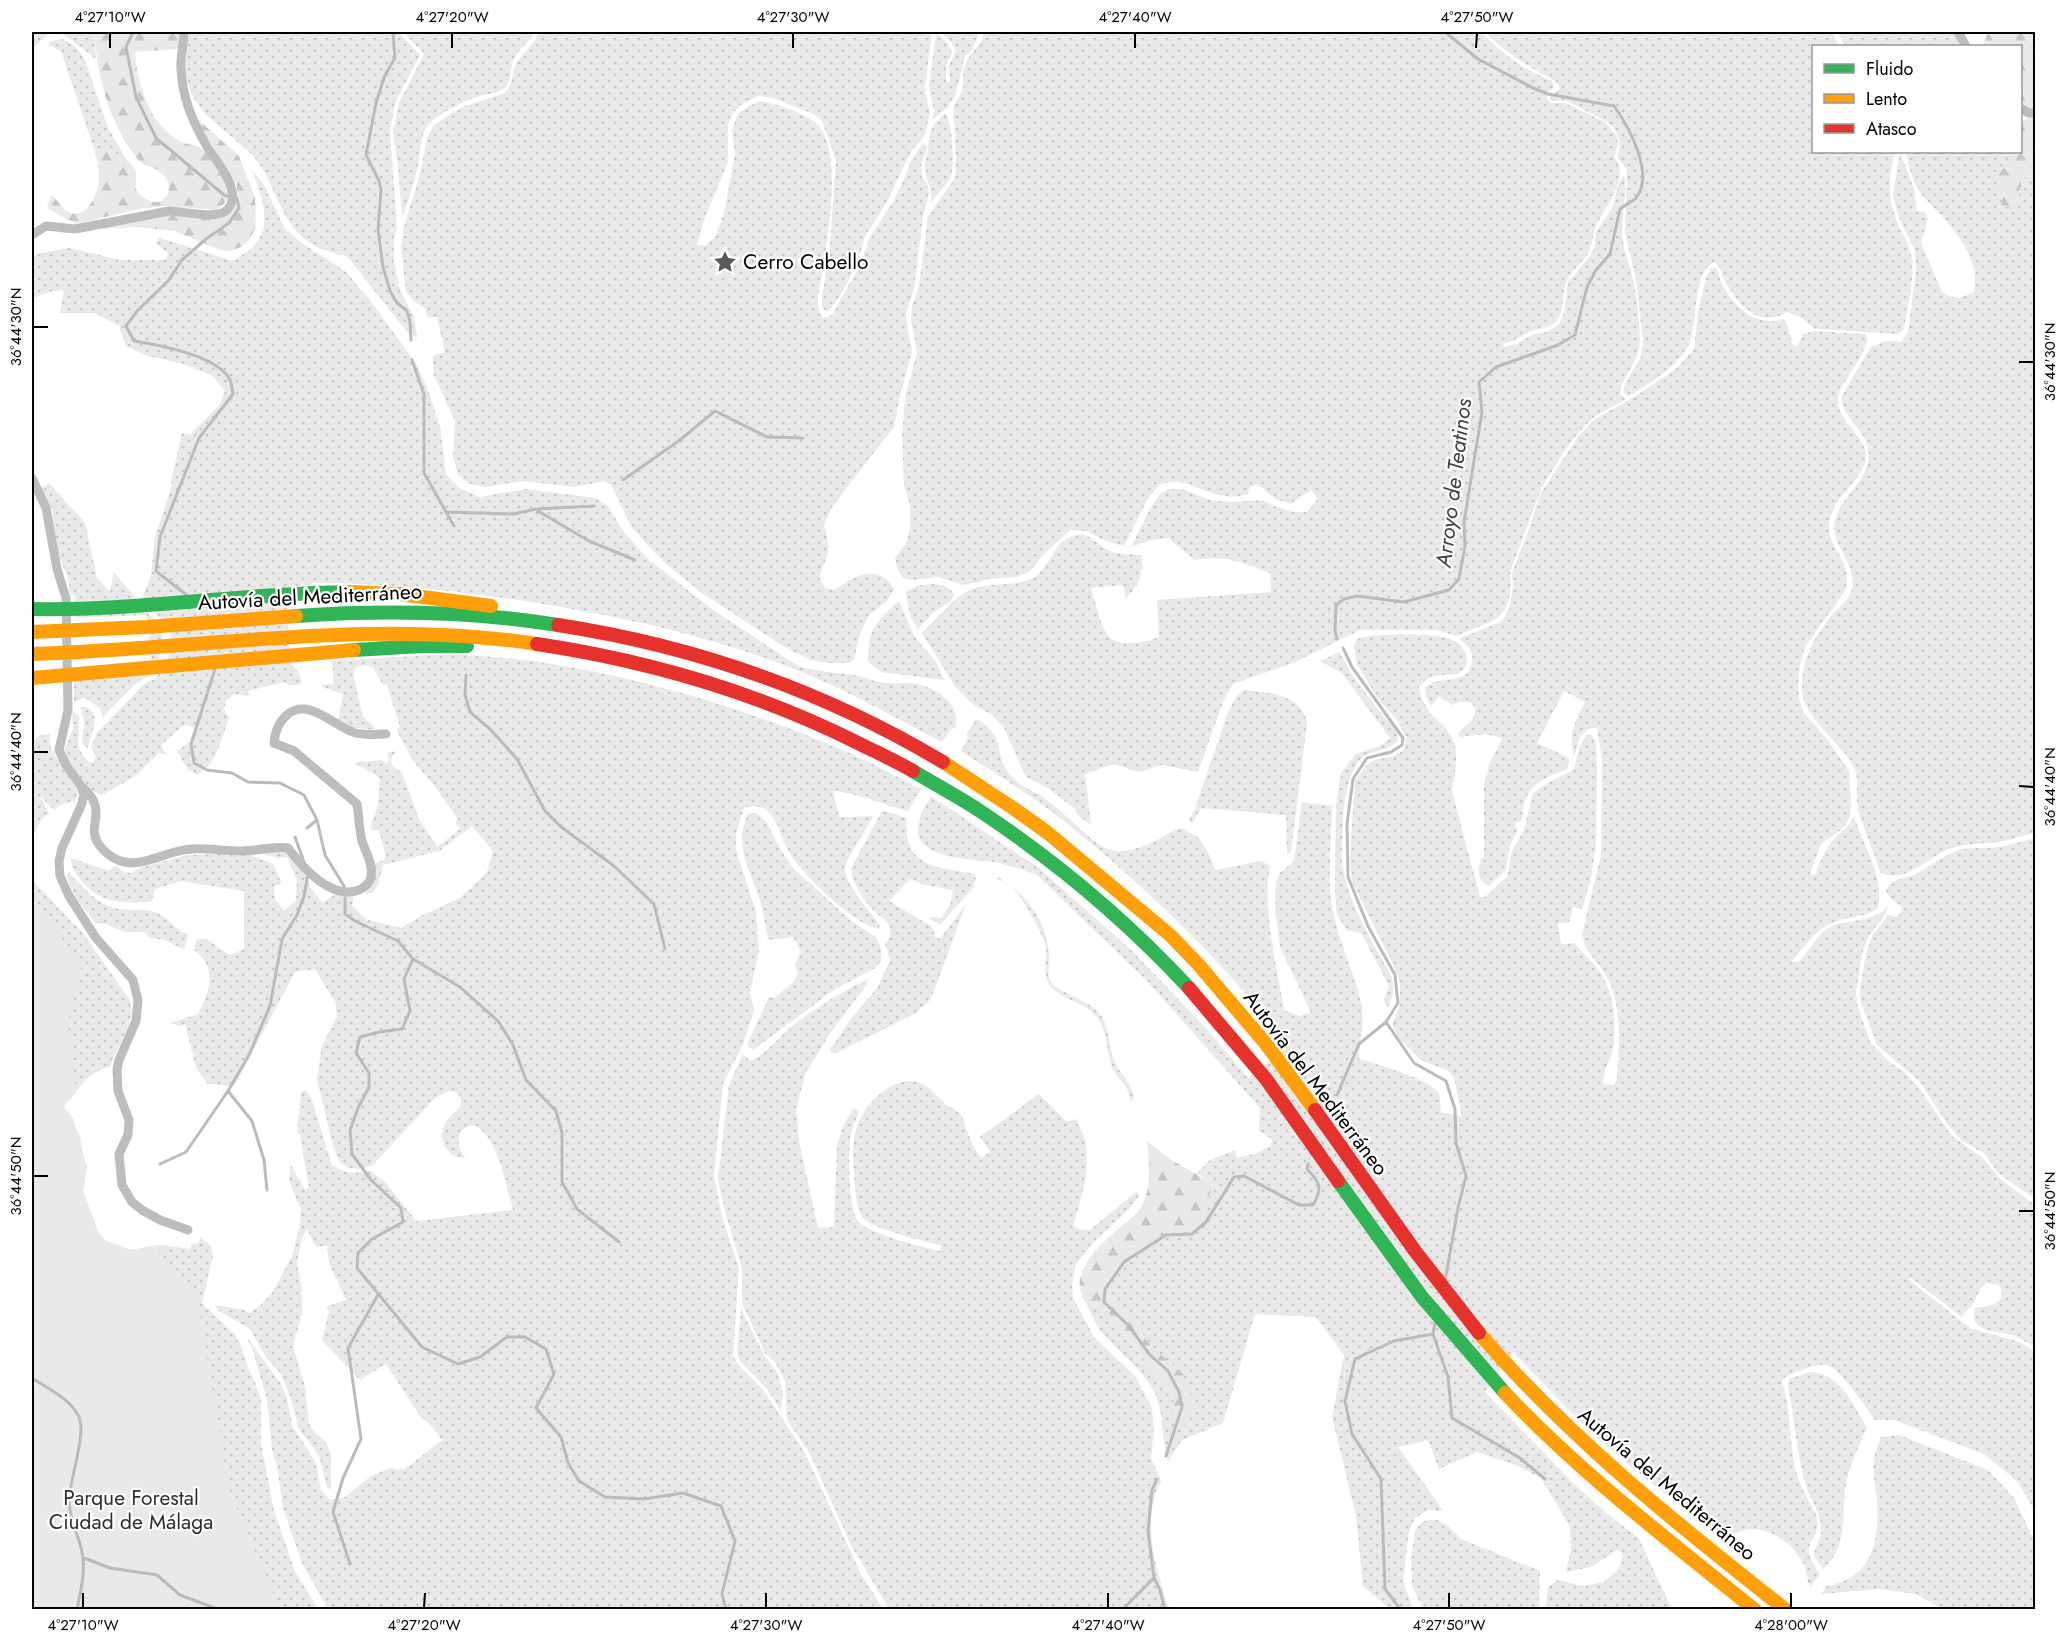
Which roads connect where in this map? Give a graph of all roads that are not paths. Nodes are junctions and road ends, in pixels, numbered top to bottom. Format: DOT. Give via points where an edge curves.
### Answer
graph roads {
  1 [pos="184,32"];
  2 [pos="2022,109"];
  3 [pos="2036,113"];
  4 [pos="32,235"];
  5 [pos="32,478"];
  6 [pos="32,609"];
  7 [pos="32,632"];
  8 [pos="595,632"];
  9 [pos="557,646"];
  10 [pos="32,654"];
  11 [pos="32,678"];
  12 [pos="386,734"];
  13 [pos="81,786"];
  14 [pos="188,1230"];
  15 [pos="1755,1610"];
  16 [pos="1786,1610"];
  1 -- 4 [label="street" via="181,67 189,115 232,185 233,198 228,209 210,215 169,211 75,229 46,226"];
  2 -- 3 [label="street"];
  5 -- 13 [label="street" via="46,508 66,598 68,710 59,750"];
  6 -- 8 [label="highway" via="84,610 349,592 395,594 566,616"];
  7 -- 8 [label="highway, Autovía del Mediterráneo" via="307,614 423,611 493,616"];
  8 -- 16 [label="highway, Autovía del Mediterráneo" via="700,656 827,702 924,751 1000,797 1069,848 1185,950 1276,1056 1425,1266 1505,1363 1633,1488"];
  9 -- 10 [label="highway, Autovía del Mediterráneo" via="386,632"];
  9 -- 11 [label="highway" via="517,650 422,646"];
  9 -- 15 [label="highway, Autovía del Mediterráneo" via="672,671 762,699 821,724 914,771 1055,863 1118,916 1180,979 1258,1070 1394,1261 1493,1381 1620,1503"];
  12 -- 13 [label="street" via="354,733 304,709 294,709 284,717 275,733 274,743 294,751 357,804 362,839 371,862 371,879 364,888 351,893 311,876 288,848 278,846 244,851 189,849 140,863 121,861 100,845 93,833 97,809"];
  13 -- 14 [label="street" via="84,795 62,848 60,876 96,938 133,980 138,1000 136,1022 118,1060 117,1071 118,1091 129,1120 128,1135 119,1154 122,1185 142,1210"];
}
